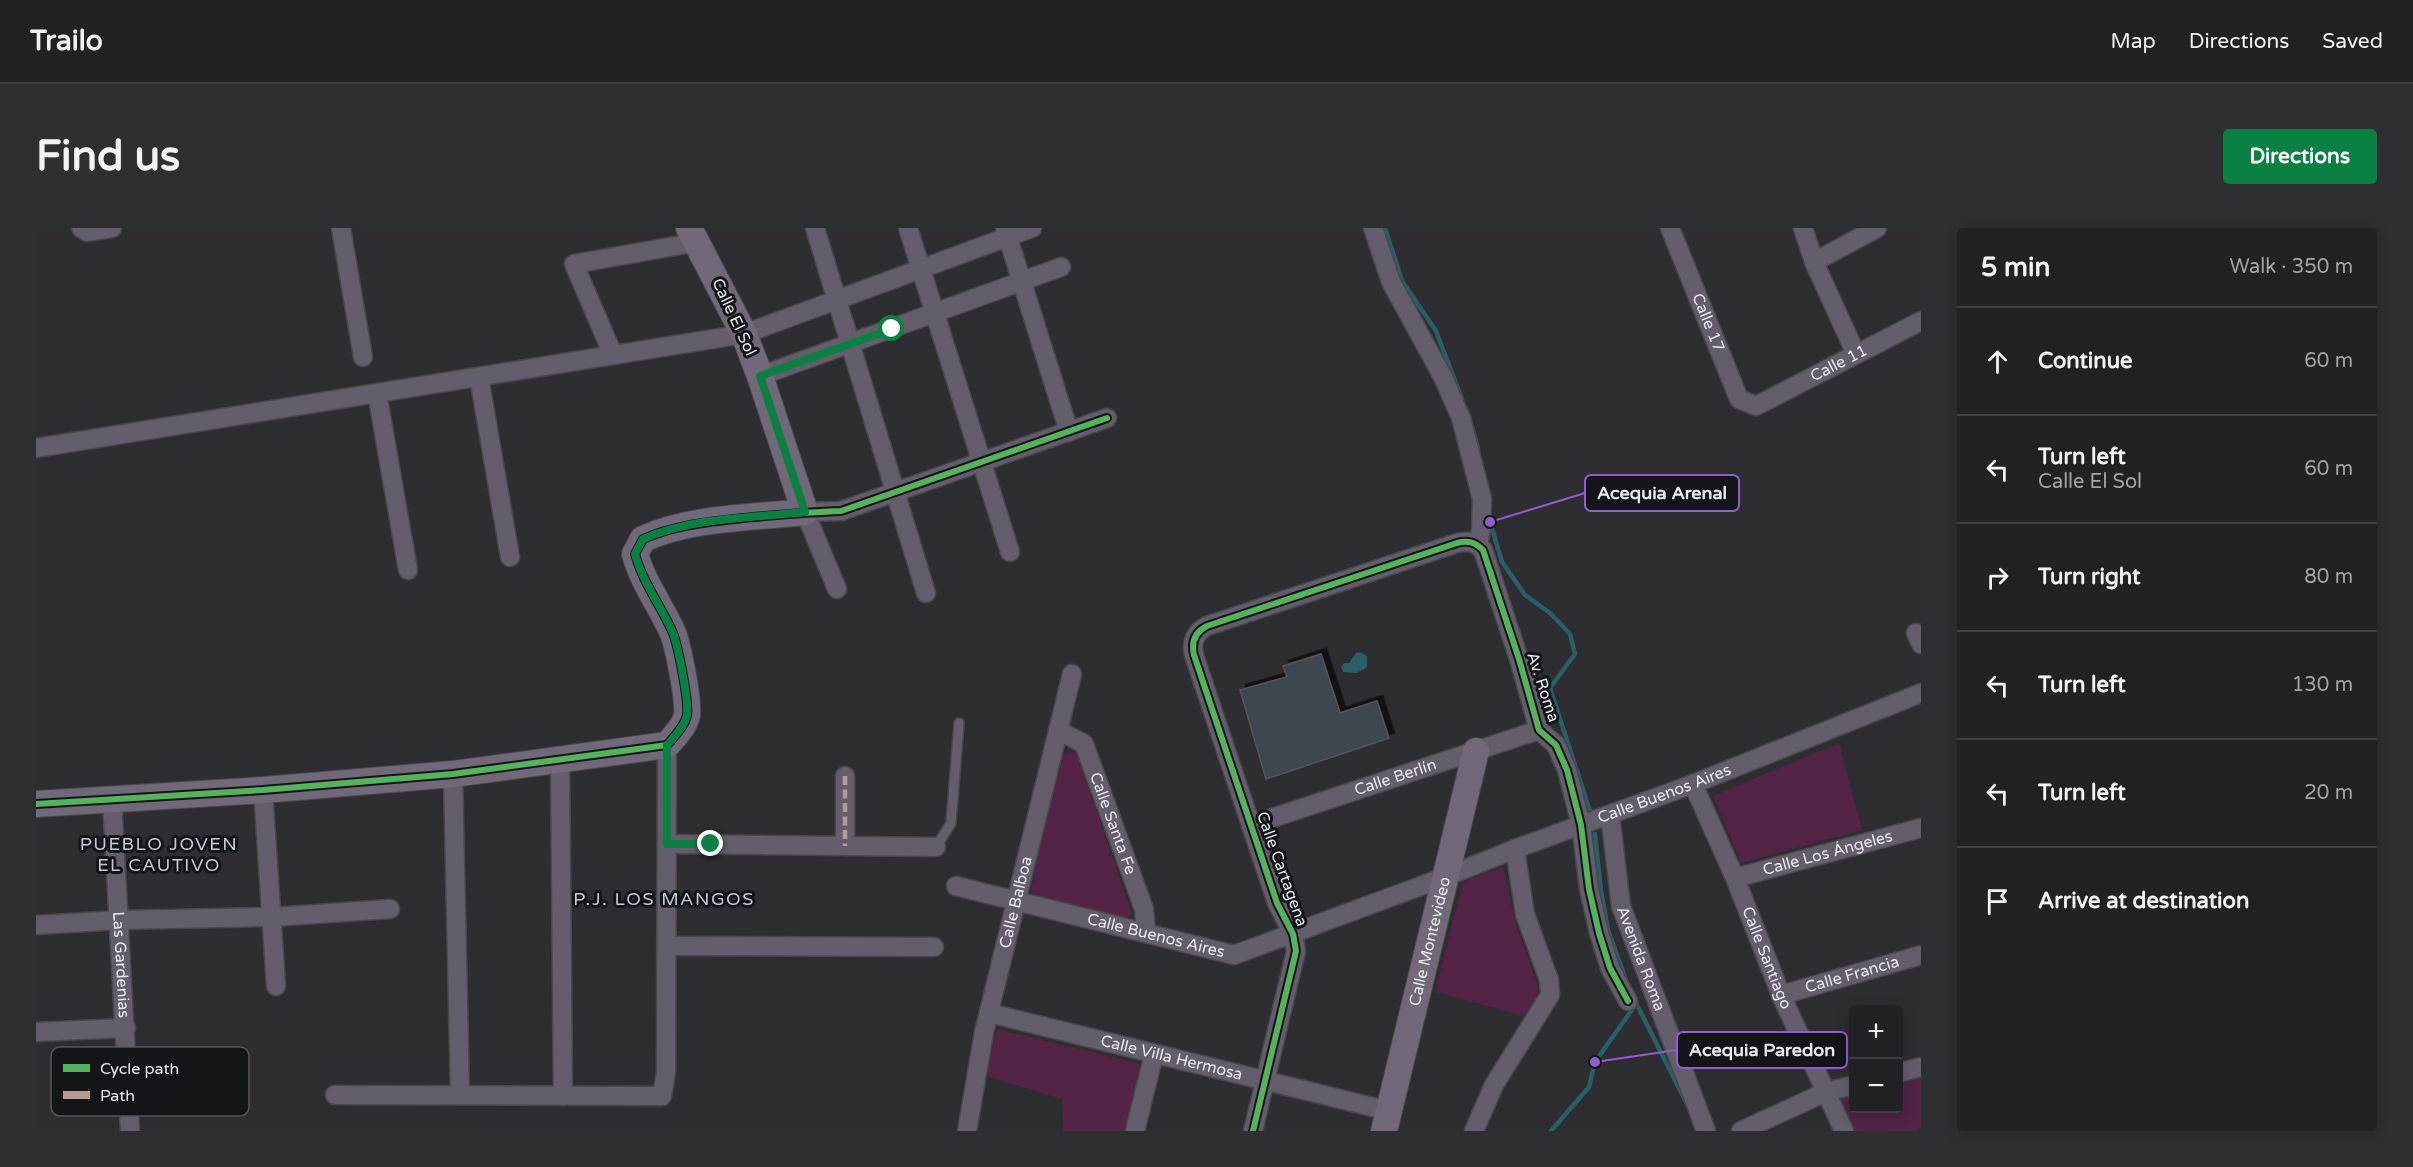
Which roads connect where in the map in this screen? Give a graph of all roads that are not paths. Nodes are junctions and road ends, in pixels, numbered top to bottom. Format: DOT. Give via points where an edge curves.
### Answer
graph roads {
  1 [pos="112,228"];
  2 [pos="341,228"];
  3 [pos="815,228"];
  4 [pos="908,228"];
  5 [pos="1032,228"];
  6 [pos="1373,228"];
  7 [pos="1670,228"];
  8 [pos="1803,228"];
  9 [pos="1877,228"];
  10 [pos="84,230"];
  11 [pos="1007,232"];
  12 [pos="693,235"];
  13 [pos="1814,262"];
  14 [pos="1061,267"];
  15 [pos="920,268"];
  16 [pos="1022,280"];
  17 [pos="837,299"];
  18 [pos="934,314"];
  19 [pos="1921,321"];
  20 [pos="744,334"];
  21 [pos="851,344"];
  22 [pos="1856,354"];
  23 [pos="613,355"];
  24 [pos="363,357"];
  25 [pos="760,376"];
  26 [pos="478,377"];
  27 [pos="377,393"];
  28 [pos="1756,406"];
  29 [pos="1107,418"];
  30 [pos="1068,432"];
  31 [pos="36,448"];
  32 [pos="982,462"];
  33 [pos="896,492"];
  34 [pos="805,512"];
  35 [pos="1480,547"];
  36 [pos="1010,552"];
  37 [pos="510,557"];
  38 [pos="408,570"];
  39 [pos="837,589"];
  40 [pos="926,593"];
  41 [pos="1072,674"];
  42 [pos="1921,693"];
  43 [pos="959,723"];
  44 [pos="1058,730"];
  45 [pos="1539,730"];
  46 [pos="667,745"];
  47 [pos="1476,751"];
  48 [pos="560,758"];
  49 [pos="453,774"];
  50 [pos="845,776"];
  51 [pos="1693,784"];
  52 [pos="263,790"];
  53 [pos="112,800"];
  54 [pos="36,804"];
  55 [pos="1610,815"];
  56 [pos="1251,825"];
  57 [pos="1581,825"];
  58 [pos="1921,828"];
  59 [pos="667,844"];
  60 [pos="845,846"];
  61 [pos="936,847"];
  62 [pos="1515,849"];
  63 [pos="1445,878"];
  64 [pos="1735,878"];
  65 [pos="956,886"];
  66 [pos="1016,901"];
  67 [pos="390,909"];
  68 [pos="272,917"];
  69 [pos="120,920"];
  70 [pos="36,925"];
  71 [pos="1146,932"];
  72 [pos="1293,934"];
  73 [pos="667,946"];
  74 [pos="934,947"];
  75 [pos="1921,955"];
  76 [pos="276,986"];
  77 [pos="1781,995"];
  78 [pos="1628,1001"];
  79 [pos="989,1013"];
  80 [pos="126,1028"];
  81 [pos="36,1032"];
  82 [pos="127,1047"];
  83 [pos="1154,1054"];
  84 [pos="1921,1067"];
  85 [pos="1903,1072"];
  86 [pos="1266,1081"];
  87 [pos="1849,1086"];
  88 [pos="1826,1092"];
  89 [pos="335,1095"];
  90 [pos="460,1095"];
  91 [pos="563,1095"];
  92 [pos="129,1116"];
  93 [pos="1386,1121"];
  94 [pos="969,1130"];
  95 [pos="130,1131"];
  96 [pos="1135,1131"];
  97 [pos="1253,1131"];
  98 [pos="1474,1131"];
  99 [pos="1706,1131"];
  100 [pos="1741,1131"];
  101 [pos="1844,1131"];
  1 -- 10 [label="street"];
  2 -- 24 [label="street"];
  3 -- 17 [label="street"];
  4 -- 15 [label="street"];
  5 -- 11 [label="street"];
  6 -- 35 [label="street" via="1391,282 1461,418 1482,500"];
  7 -- 28 [label="street, Calle 17" via="1739,399"];
  8 -- 13 [label="street"];
  9 -- 13 [label="street"];
  11 -- 15 [label="street"];
  11 -- 16 [label="street"];
  12 -- 20 [label="street, Calle El Sol"];
  12 -- 23 [label="street" via="574,264"];
  13 -- 22 [label="street"];
  14 -- 16 [label="street"];
  15 -- 17 [label="street"];
  15 -- 18 [label="street"];
  16 -- 18 [label="street"];
  16 -- 30 [label="street"];
  17 -- 20 [label="street"];
  17 -- 21 [label="street"];
  18 -- 21 [label="street"];
  18 -- 32 [label="street"];
  19 -- 22 [label="street, Calle 11"];
  20 -- 23 [label="street"];
  20 -- 25 [label="street, Calle El Sol"];
  21 -- 25 [label="street"];
  21 -- 33 [label="street"];
  22 -- 28 [label="street, Calle 11"];
  23 -- 26 [label="street"];
  25 -- 34 [label="street, Calle El Sol"];
  26 -- 27 [label="street"];
  26 -- 37 [label="street"];
  27 -- 31 [label="street"];
  27 -- 38 [label="street"];
  29 -- 30 [label="street"];
  30 -- 32 [label="street"];
  32 -- 33 [label="street"];
  32 -- 36 [label="street"];
  33 -- 34 [label="street" via="841,511"];
  33 -- 40 [label="street"];
  34 -- 39 [label="street"];
  34 -- 46 [label="street" via="697,523 643,539 635,554 641,574 674,635 684,685 687,716"];
  35 -- 45 [label="street, Av. Roma"];
  35 -- 56 [label="street, Calle Cartagena" via="1464,541 1456,543 1207,626 1195,636 1194,655"];
  41 -- 44 [label="street, Calle Balboa"];
  42 -- 51 [label="street, Calle Buenos Aires"];
  43 -- 61 [label="lane" via="951,824"];
  44 -- 66 [label="street, Calle Balboa"];
  44 -- 71 [label="street, Calle Santa Fe" via="1084,744 1144,909"];
  45 -- 47 [label="street, Calle Berlín"];
  45 -- 57 [label="street, Av. Roma" via="1556,745 1567,770"];
  46 -- 48 [label="street"];
  46 -- 59 [label="street"];
  47 -- 56 [label="street, Calle Berlín"];
  47 -- 63 [label="street, Calle Montevideo"];
  48 -- 49 [label="street"];
  48 -- 91 [label="street"];
  49 -- 52 [label="street"];
  49 -- 90 [label="street"];
  50 -- 60 [label="street"];
  51 -- 55 [label="street, Calle Buenos Aires"];
  51 -- 64 [label="street, Calle Santiago"];
  52 -- 53 [label="street"];
  52 -- 68 [label="street"];
  53 -- 54 [label="street"];
  53 -- 69 [label="street, Las Gardenias"];
  55 -- 57 [label="street, Calle Buenos Aires"];
  55 -- 99 [label="street, Avenida Roma" via="1622,906"];
  56 -- 72 [label="street, Calle Cartagena" via="1277,903"];
  57 -- 62 [label="street, Calle Buenos Aires"];
  57 -- 78 [label="street, Av. Roma" via="1599,933 1610,968"];
  58 -- 64 [label="street, Calle Los Ángeles"];
  59 -- 60 [label="street"];
  59 -- 73 [label="street"];
  60 -- 61 [label="street"];
  62 -- 63 [label="street, Calle Buenos Aires"];
  62 -- 98 [label="street" via="1525,914 1549,980 1550,995 1494,1085"];
  63 -- 72 [label="street, Calle Buenos Aires"];
  63 -- 93 [label="street, Calle Montevideo"];
  64 -- 77 [label="street, Calle Santiago"];
  65 -- 66 [label="street, Calle Buenos Aires"];
  66 -- 71 [label="street, Calle Buenos Aires"];
  66 -- 79 [label="street, Calle Balboa"];
  67 -- 68 [label="street"];
  68 -- 69 [label="street"];
  68 -- 76 [label="street"];
  69 -- 70 [label="street"];
  69 -- 80 [label="street, Las Gardenias"];
  71 -- 72 [label="street, Calle Buenos Aires" via="1234,956"];
  72 -- 86 [label="street, Calle Cartagena" via="1296,951"];
  73 -- 74 [label="street"];
  73 -- 91 [label="street" via="666,1072 662,1096"];
  75 -- 77 [label="street, Calle Francia"];
  77 -- 88 [label="street, Calle Santiago"];
  79 -- 83 [label="street, Calle Villa Hermosa"];
  79 -- 94 [label="street, Calle Balboa"];
  80 -- 81 [label="street"];
  80 -- 82 [label="street, Las Gardenias"];
  83 -- 86 [label="street, Calle Villa Hermosa"];
  83 -- 96 [label="street"];
  84 -- 85 [label="street"];
  86 -- 93 [label="street, Calle Villa Hermosa"];
  86 -- 97 [label="street, Calle Cartagena"];
  87 -- 88 [label="street"];
  88 -- 100 [label="street"];
  88 -- 101 [label="street, Calle Santiago"];
  89 -- 90 [label="street"];
  90 -- 91 [label="street"];
  92 -- 95 [label="street, Las Gardenias"];
}
